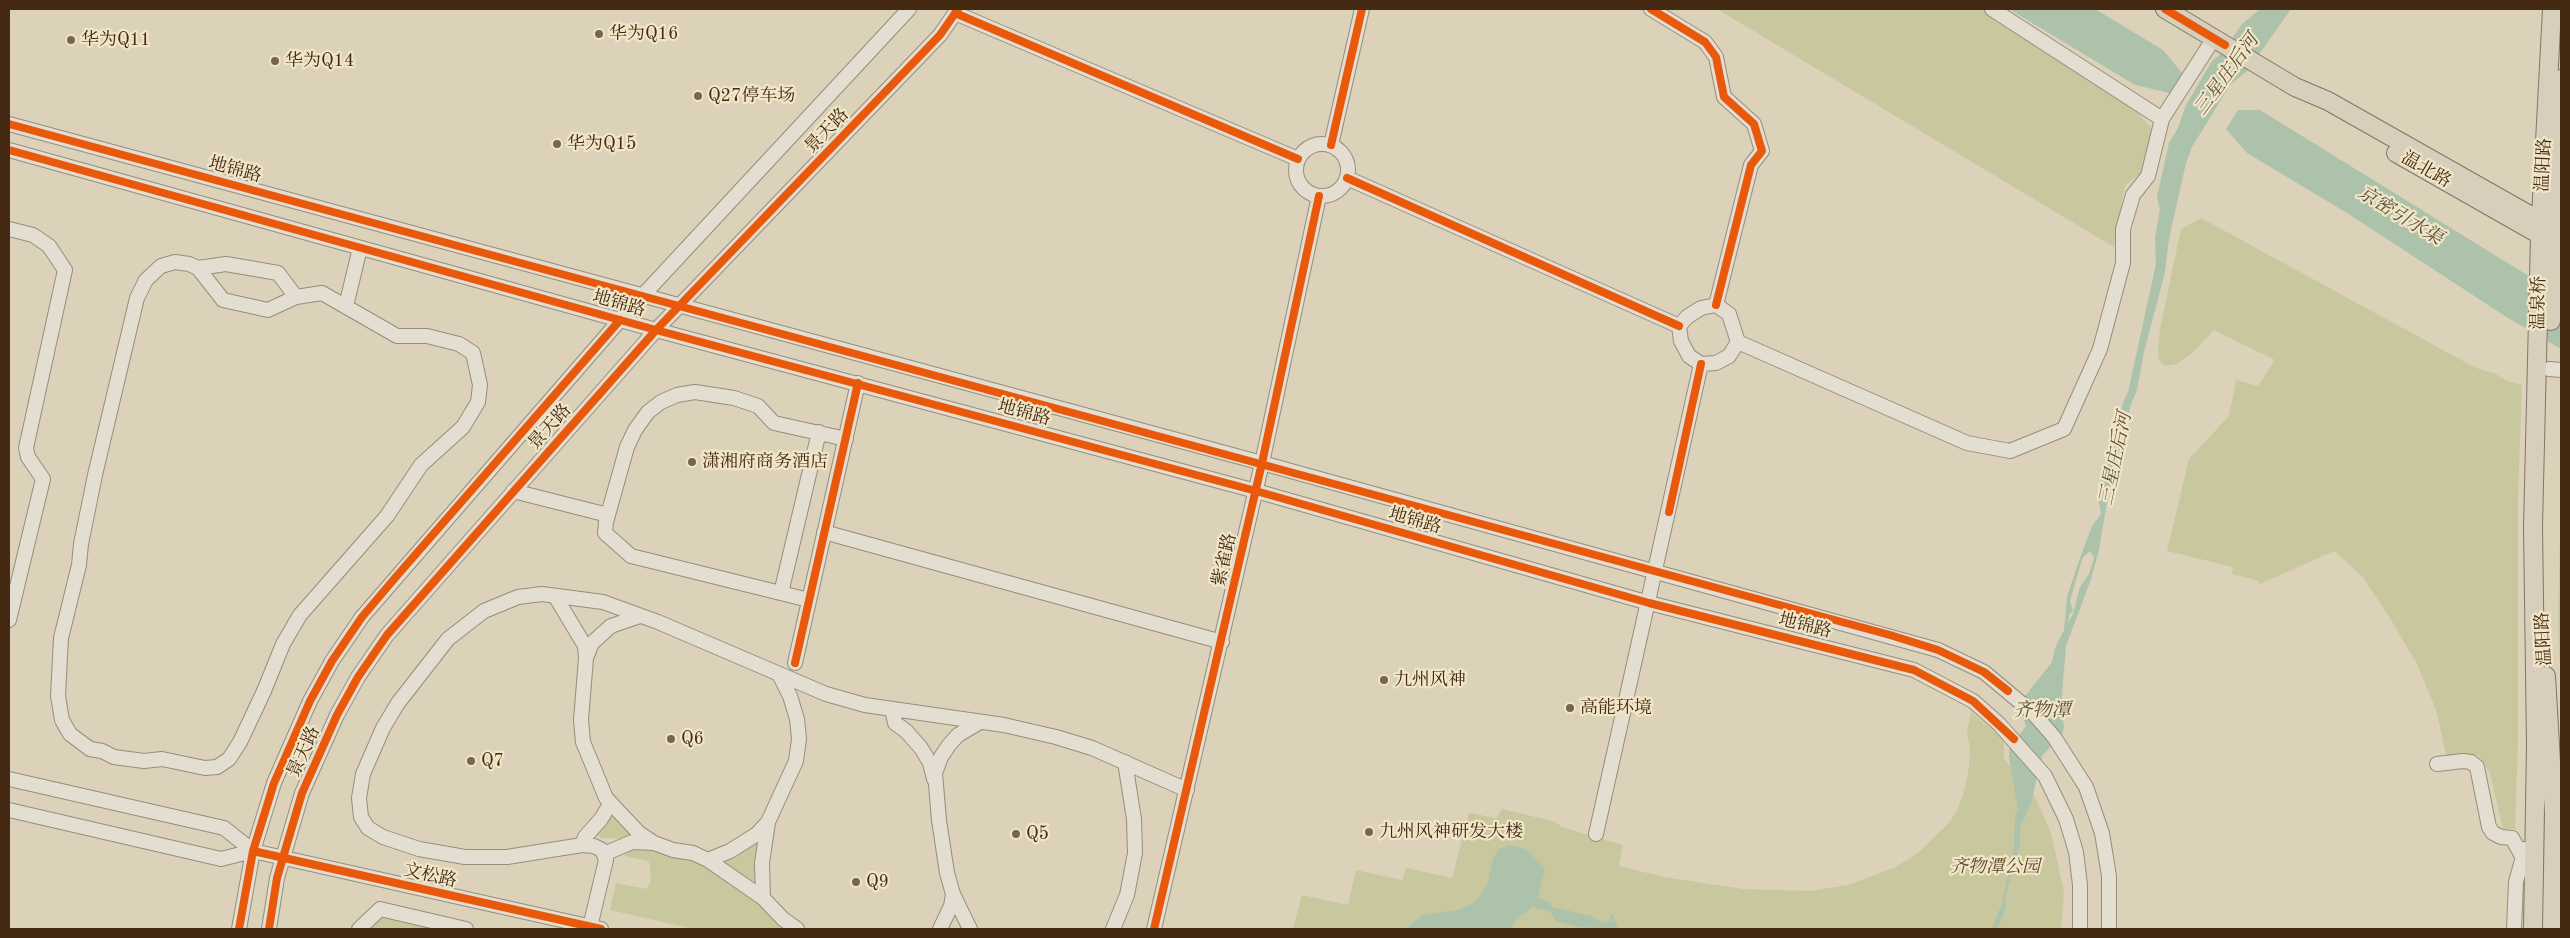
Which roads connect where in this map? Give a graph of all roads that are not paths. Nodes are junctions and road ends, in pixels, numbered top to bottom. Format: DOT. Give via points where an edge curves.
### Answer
graph roads {
  1 [pos="909,9"];
  2 [pos="1362,9"];
  3 [pos="1651,9"];
  4 [pos="1992,9"];
  5 [pos="2165,9"];
  6 [pos="2552,9"];
  7 [pos="956,11"];
  8 [pos="2220,42"];
  9 [pos="2561,79"];
  10 [pos="2162,119"];
  11 [pos="9,124"];
  12 [pos="1331,145"];
  13 [pos="9,150"];
  14 [pos="1298,159"];
  15 [pos="1347,178"];
  16 [pos="1318,196"];
  17 [pos="9,229"];
  18 [pos="2552,234"];
  19 [pos="360,248"];
  20 [pos="2546,262"];
  21 [pos="198,268"];
  22 [pos="644,295"];
  23 [pos="296,297"];
  24 [pos="681,305"];
  25 [pos="1716,305"];
  26 [pos="346,306"];
  27 [pos="620,320"];
  28 [pos="1679,326"];
  29 [pos="656,330"];
  30 [pos="1738,342"];
  31 [pos="2544,347"];
  32 [pos="1701,364"];
  33 [pos="2555,369"];
  34 [pos="858,383"];
  35 [pos="819,432"];
  36 [pos="846,439"];
  37 [pos="1262,463"];
  38 [pos="512,491"];
  39 [pos="1256,491"];
  40 [pos="608,515"];
  41 [pos="824,532"];
  42 [pos="1656,572"];
  43 [pos="782,593"];
  44 [pos="555,596"];
  45 [pos="809,600"];
  46 [pos="1649,603"];
  47 [pos="640,616"];
  48 [pos="9,620"];
  49 [pos="1222,642"];
  50 [pos="586,658"];
  51 [pos="795,662"];
  52 [pos="779,674"];
  53 [pos="892,709"];
  54 [pos="980,722"];
  55 [pos="1125,762"];
  56 [pos="2437,764"];
  57 [pos="9,779"];
  58 [pos="936,785"];
  59 [pos="1188,790"];
  60 [pos="610,804"];
  61 [pos="9,810"];
  62 [pos="2535,820"];
  63 [pos="768,822"];
  64 [pos="1596,834"];
  65 [pos="654,843"];
  66 [pos="582,845"];
  67 [pos="253,851"];
  68 [pos="604,854"];
  69 [pos="2522,856"];
  70 [pos="282,858"];
  71 [pos="708,860"];
  72 [pos="953,894"];
  73 [pos="763,898"];
  74 [pos="596,928"];
  75 [pos="238,929"];
  76 [pos="269,929"];
  77 [pos="359,929"];
  78 [pos="466,929"];
  79 [pos="797,929"];
  80 [pos="940,929"];
  81 [pos="970,929"];
  82 [pos="1113,929"];
  83 [pos="1154,929"];
  84 [pos="2080,929"];
  85 [pos="2109,929"];
  86 [pos="2514,929"];
  87 [pos="2533,929"];
  88 [pos="2552,929"];
  1 -- 22 [label="street, 景天路"];
  2 -- 12 [label="street"];
  3 -- 25 [label="street" via="1705,42 1716,57 1724,98 1754,124 1762,151 1751,165"];
  4 -- 10 [label="street"];
  5 -- 8 [label="main road, 温北路"];
  6 -- 18 [label="main road, 温阳路"];
  7 -- 14 [label="street"];
  7 -- 24 [label="street, 景天路" via="940,35"];
  8 -- 10 [label="street"];
  8 -- 18 [label="main road, 温北路" via="2295,87 2328,101"];
  9 -- 18 [label="main road, 温阳路"];
  10 -- 30 [label="street" via="2148,176 2134,195 2123,229 2123,263 2100,349 2064,429 2010,451 1967,443"];
  11 -- 22 [label="street, 地锦路"];
  12 -- 14 [label="street" via="1316,145"];
  12 -- 15 [label="street" via="1348,162"];
  13 -- 19 [label="street, 地锦路"];
  14 -- 16 [label="street" via="1296,175 1299,183"];
  15 -- 16 [label="street" via="1336,192"];
  15 -- 28 [label="street"];
  16 -- 37 [label="street, 紫雀路"];
  17 -- 48 [label="street" via="33,235 49,246 65,270 26,448 28,457 41,474 42,487"];
  18 -- 20 [label="main road, 温阳路"];
  19 -- 26 [label="street"];
  19 -- 27 [label="street, 地锦路"];
  20 -- 31 [label="main road, 温泉桥"];
  21 -- 23 [label="street" via="226,264 278,273"];
  21 -- 23 [label="street" via="224,300 268,310"];
  21 -- 26 [label="street" via="175,262 161,266 146,280 137,298 61,638 58,696 62,720 70,734 90,749 114,757 144,761 162,759 205,768 229,759 300,615 387,516 421,465 464,427 478,402 480,385 473,354 467,348 427,336 397,336"];
  22 -- 24 [label="street, 地锦路"];
  22 -- 27 [label="street, 景天路"];
  23 -- 26 [label="street" via="322,293"];
  24 -- 29 [label="street, 景天路"];
  24 -- 37 [label="street, 地锦路"];
  25 -- 28 [label="street" via="1701,308"];
  25 -- 30 [label="street" via="1729,314"];
  27 -- 29 [label="street, 地锦路"];
  27 -- 67 [label="street, 景天路" via="362,617 332,661 292,739 274,783"];
  28 -- 32 [label="street" via="1681,341 1689,356"];
  29 -- 34 [label="street, 地锦路"];
  29 -- 38 [label="street, 景天路"];
  30 -- 32 [label="street" via="1728,356 1716,363"];
  31 -- 33 [label="main road, 温阳路"];
  31 -- 62 [label="main road, 温阳路" via="2533,526"];
  32 -- 42 [label="street"];
  33 -- 88 [label="main road, 温阳路" via="2542,592 2554,813"];
  34 -- 36 [label="street"];
  34 -- 39 [label="street, 地锦路"];
  35 -- 36 [label="street"];
  35 -- 40 [label="street" via="774,422 758,406 734,398 695,392 677,395 648,412 635,430"];
  35 -- 43 [label="street"];
  36 -- 41 [label="street"];
  37 -- 39 [label="street, 紫雀路"];
  37 -- 42 [label="street, 地锦路"];
  38 -- 40 [label="street"];
  38 -- 70 [label="street, 景天路" via="418,597 358,677 316,758"];
  39 -- 46 [label="street, 地锦路"];
  39 -- 49 [label="street, 紫雀路"];
  40 -- 43 [label="street" via="606,532 631,556"];
  41 -- 45 [label="street"];
  41 -- 49 [label="street"];
  42 -- 46 [label="street"];
  42 -- 85 [label="street, 地锦路" via="1938,650 1984,672 2046,727 2086,787 2102,833 2109,876"];
  43 -- 45 [label="street"];
  44 -- 47 [label="street" via="603,602"];
  44 -- 50 [label="street" via="585,646"];
  44 -- 66 [label="street" via="518,597 484,611 448,639 382,728 363,774 359,809 364,823 374,832 442,854 507,857"];
  45 -- 51 [label="street"];
  46 -- 64 [label="street"];
  46 -- 84 [label="street, 地锦路" via="1914,670 1973,701 2014,739 2054,792 2076,852"];
  47 -- 50 [label="street" via="601,633 592,643"];
  47 -- 52 [label="street"];
  49 -- 59 [label="street, 紫雀路"];
  50 -- 60 [label="street" via="581,720 583,742"];
  52 -- 53 [label="street" via="826,694"];
  52 -- 63 [label="street" via="797,719 798,753"];
  53 -- 54 [label="street"];
  53 -- 58 [label="street" via="895,723 921,748"];
  54 -- 55 [label="street" via="1056,737"];
  54 -- 58 [label="street" via="958,735 949,745 935,773"];
  55 -- 59 [label="street"];
  55 -- 82 [label="street" via="1134,819 1135,853 1127,895"];
  56 -- 69 [label="street" via="2463,761 2477,767 2489,827 2494,834 2512,838"];
  57 -- 67 [label="street, 文松路" via="224,828"];
  58 -- 72 [label="street" via="947,873"];
  59 -- 83 [label="street, 紫雀路"];
  60 -- 65 [label="street"];
  60 -- 66 [label="street"];
  61 -- 67 [label="street, 文松路" via="221,859"];
  62 -- 69 [label="street, 温阳路"];
  62 -- 87 [label="main road, 温阳路"];
  63 -- 71 [label="street" via="747,841"];
  63 -- 73 [label="street" via="762,863"];
  65 -- 68 [label="street" via="632,842"];
  65 -- 71 [label="street"];
  66 -- 68 [label="street" via="594,846"];
  67 -- 70 [label="street, 文松路"];
  67 -- 75 [label="street, 景天路"];
  68 -- 74 [label="street" via="606,860"];
  69 -- 86 [label="street, 温阳路" via="2516,882"];
  70 -- 74 [label="street, 文松路"];
  70 -- 76 [label="street, 景天路"];
  71 -- 73 [label="street"];
  72 -- 80 [label="street"];
  72 -- 81 [label="street"];
  73 -- 79 [label="street"];
  77 -- 78 [label="street" via="380,909"];
}
